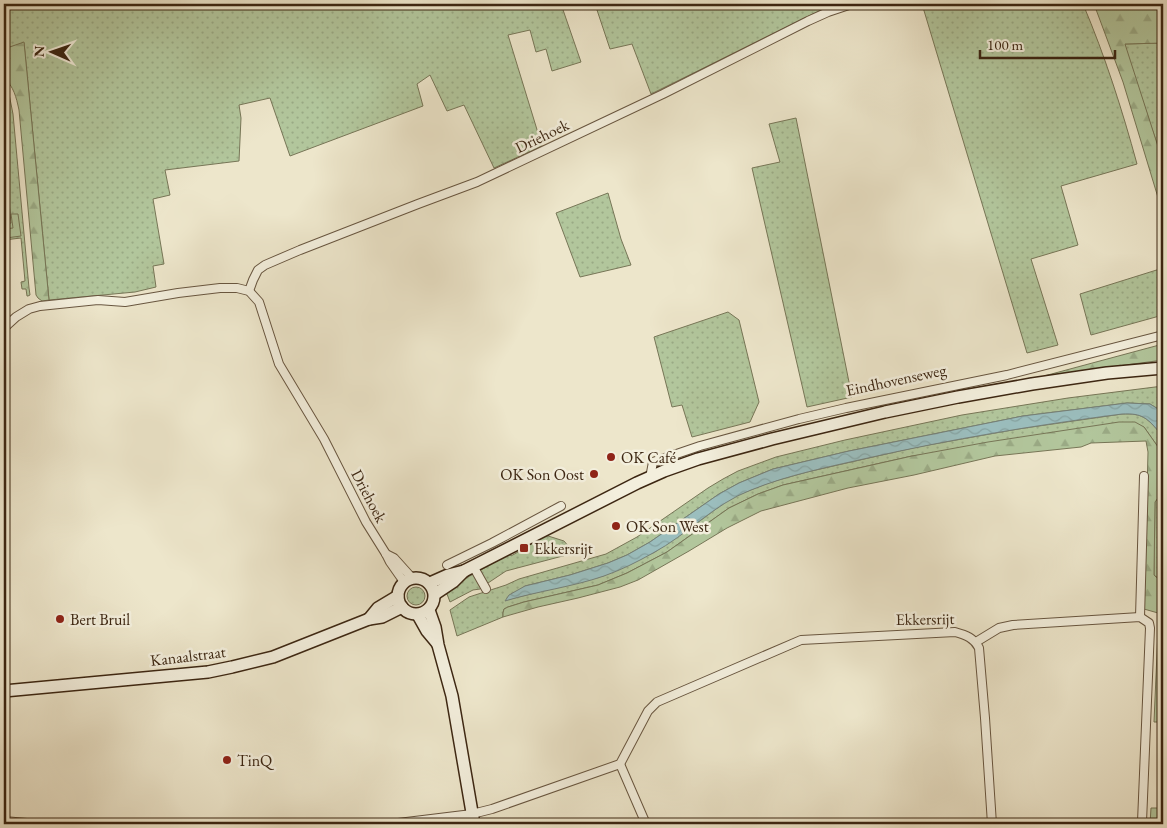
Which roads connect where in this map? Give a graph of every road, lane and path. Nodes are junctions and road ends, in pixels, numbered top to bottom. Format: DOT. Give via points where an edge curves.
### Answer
graph roads {
  1 [pos="852,4"];
  2 [pos="249,292"];
  3 [pos="4,328"];
  4 [pos="1163,335"];
  5 [pos="1163,368"];
  6 [pos="1144,476"];
  7 [pos="650,478"];
  8 [pos="561,506"];
  9 [pos="495,548"];
  10 [pos="447,565"];
  11 [pos="469,568"];
  12 [pos="408,580"];
  13 [pos="430,584"];
  14 [pos="486,589"];
  15 [pos="435,594"];
  16 [pos="400,602"];
  17 [pos="423,612"];
  18 [pos="1140,617"];
  19 [pos="976,642"];
  20 [pos="4,691"];
  21 [pos="620,764"];
  22 [pos="473,819"];
  23 [pos="4,821"];
  24 [pos="38,824"];
  25 [pos="390,824"];
  26 [pos="646,824"];
  27 [pos="992,824"];
  28 [pos="1139,824"];
  1 -- 2 [label="street, Driehoek" via="813,18 663,94 477,182 265,265 258,270"];
  2 -- 3 [label="street" via="220,288 125,302 98,300 34,307"];
  2 -- 12 [label="street, Driehoek" via="259,302 279,364 324,439 366,522 386,554 394,558"];
  4 -- 7 [label="street, Eindhovenseweg" via="1007,374 846,408 708,444 654,462"];
  5 -- 7 [label="main road, Eindhovenseweg" via="1032,384 894,410 730,450"];
  6 -- 18 [label="street"];
  7 -- 9 [label="main road, Eindhovenseweg"];
  8 -- 9 [label="street, Eindhovenseweg"];
  9 -- 10 [label="street, Eindhovenseweg"];
  9 -- 11 [label="main road, Eindhovenseweg"];
  11 -- 13 [label="main road, Eindhovenseweg"];
  11 -- 14 [label="street"];
  11 -- 15 [label="main road, Eindhovenseweg"];
  12 -- 13 [label="main road" via="419,578"];
  12 -- 16 [label="main road" via="399,590"];
  13 -- 15 [label="main road"];
  15 -- 17 [label="main road" via="432,606"];
  16 -- 17 [label="main road" via="406,612"];
  16 -- 20 [label="main road, Kanaalstraat" via="382,617 369,619 273,657 232,668"];
  17 -- 22 [label="main road" via="435,627 452,696"];
  18 -- 19 [label="street" via="1013,625 999,628"];
  18 -- 28 [label="street" via="1150,628 1142,822"];
  19 -- 21 [label="street, Ekkersrijt" via="955,632 801,640 657,702 648,711"];
  19 -- 27 [label="street" via="985,709"];
  21 -- 22 [label="street" via="492,809"];
  21 -- 26 [label="street"];
  22 -- 25 [label="street"];
  23 -- 24 [label="street"];
}
